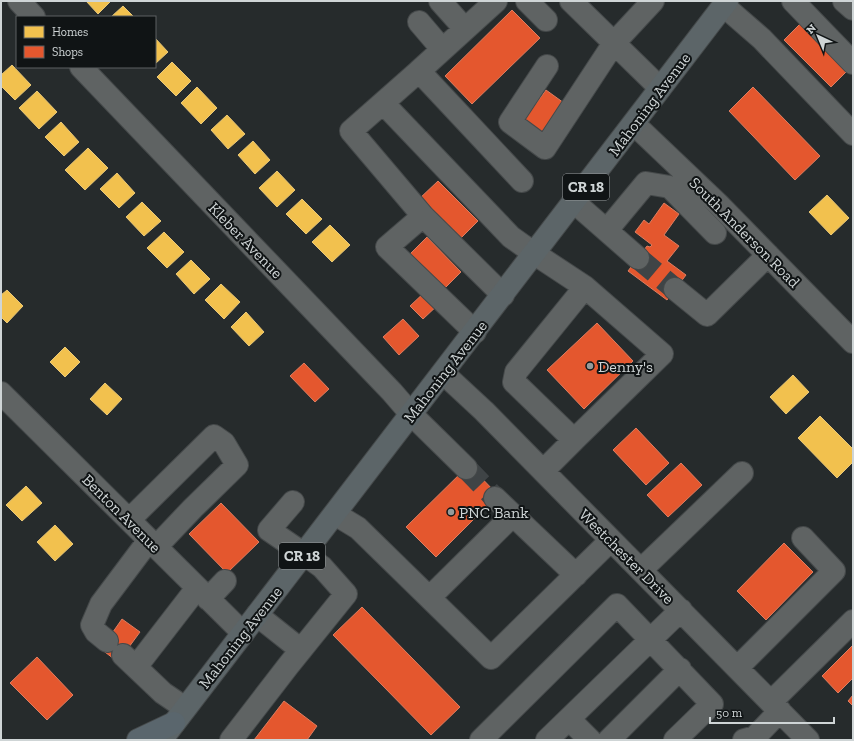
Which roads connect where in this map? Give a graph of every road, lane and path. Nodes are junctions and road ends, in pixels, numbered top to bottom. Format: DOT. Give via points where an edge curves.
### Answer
graph roads {
  1 [pos="19,1"];
  2 [pos="440,1"];
  3 [pos="496,1"];
  4 [pos="527,1"];
  5 [pos="571,1"];
  6 [pos="653,1"];
  7 [pos="793,1"];
  8 [pos="844,1"];
  9 [pos="726,3"];
  10 [pos="853,10"];
  11 [pos="33,16"];
  12 [pos="546,20"];
  13 [pos="419,22"];
  14 [pos="465,29"];
  15 [pos="614,43"];
  16 [pos="442,50"];
  17 [pos="853,63"];
  18 [pos="547,66"];
  19 [pos="83,68"];
  20 [pos="419,71"];
  21 [pos="660,88"];
  22 [pos="383,103"];
  23 [pos="634,124"];
  24 [pos="853,134"];
  25 [pos="677,179"];
  26 [pos="522,182"];
  27 [pos="574,202"];
  28 [pos="423,216"];
  29 [pos="607,230"];
  30 [pos="715,233"];
  31 [pos="535,254"];
  32 [pos="768,255"];
  33 [pos="638,258"];
  34 [pos="585,287"];
  35 [pos="675,289"];
  36 [pos="503,295"];
  37 [pos="475,332"];
  38 [pos="853,342"];
  39 [pos="443,373"];
  40 [pos="1,393"];
  41 [pos="411,414"];
  42 [pos="574,440"];
  43 [pos="466,468"];
  44 [pos="543,471"];
  45 [pos="742,473"];
  46 [pos="495,498"];
  47 [pos="293,502"];
  48 [pos="335,514"];
  49 [pos="512,516"];
  50 [pos="129,520"];
  51 [pos="803,538"];
  52 [pos="612,540"];
  53 [pos="153,544"];
  54 [pos="304,554"];
  55 [pos="641,570"];
  56 [pos="576,575"];
  57 [pos="224,581"];
  58 [pos="203,593"];
  59 [pos="430,597"];
  60 [pos="680,610"];
  61 [pos="257,615"];
  62 [pos="853,620"];
  63 [pos="243,633"];
  64 [pos="651,639"];
  65 [pos="107,641"];
  66 [pos="301,650"];
  67 [pos="737,668"];
  68 [pos="680,669"];
  69 [pos="776,707"];
  70 [pos="569,719"];
  71 [pos="174,724"];
  72 [pos="138,740"];
  73 [pos="231,740"];
  74 [pos="480,740"];
  75 [pos="547,740"];
  76 [pos="590,740"];
  77 [pos="609,740"];
  78 [pos="675,740"];
  79 [pos="744,740"];
  80 [pos="808,740"];
  1 -- 11 [label="street"];
  2 -- 14 [label="street"];
  3 -- 14 [label="street"];
  4 -- 12 [label="street"];
  5 -- 15 [label="street"];
  6 -- 15 [label="street"];
  7 -- 17 [label="street"];
  8 -- 10 [label="street"];
  9 -- 21 [label="main road, Mahoning Avenue / CR 18"];
  9 -- 24 [label="street"];
  13 -- 16 [label="street"];
  14 -- 16 [label="street"];
  15 -- 18 [label="street" via="545,148 510,122"];
  15 -- 21 [label="street"];
  16 -- 20 [label="street"];
  19 -- 41 [label="street, Kleber Avenue"];
  20 -- 22 [label="street"];
  20 -- 26 [label="street"];
  21 -- 23 [label="main road, Mahoning Avenue / CR 18"];
  22 -- 28 [label="street" via="351,131"];
  22 -- 31 [label="street" via="511,237"];
  23 -- 25 [label="street, South Anderson Road"];
  23 -- 27 [label="main road, Mahoning Avenue / CR 18"];
  25 -- 29 [label="street" via="646,183"];
  25 -- 30 [label="street"];
  25 -- 32 [label="street, South Anderson Road"];
  27 -- 29 [label="street"];
  27 -- 31 [label="main road, Mahoning Avenue / CR 18"];
  28 -- 36 [label="street"];
  28 -- 37 [label="street" via="387,247"];
  29 -- 33 [label="street"];
  31 -- 34 [label="street"];
  31 -- 36 [label="main road, Mahoning Avenue / CR 18"];
  32 -- 35 [label="street" via="707,315"];
  32 -- 38 [label="street, South Anderson Road"];
  34 -- 42 [label="street" via="516,372 514,382"];
  34 -- 42 [label="street" via="662,354"];
  36 -- 37 [label="main road, Mahoning Avenue / CR 18"];
  37 -- 39 [label="main road, Mahoning Avenue / CR 18"];
  39 -- 41 [label="main road, Mahoning Avenue / CR 18"];
  39 -- 44 [label="street, Westchester Drive" via="484,410"];
  40 -- 50 [label="street, Benton Avenue"];
  41 -- 43 [label="street, Kleber Avenue"];
  41 -- 48 [label="main road, Mahoning Avenue / CR 18"];
  42 -- 44 [label="street"];
  44 -- 52 [label="street, Westchester Drive"];
  45 -- 55 [label="street"];
  46 -- 49 [label="street"];
  47 -- 54 [label="street" via="269,530"];
  48 -- 54 [label="main road, Mahoning Avenue / CR 18"];
  48 -- 59 [label="street" via="358,528"];
  49 -- 56 [label="street"];
  49 -- 59 [label="street"];
  50 -- 53 [label="street, Benton Avenue"];
  50 -- 53 [label="street" via="214,436 224,443 237,465"];
  51 -- 67 [label="street" via="834,571"];
  52 -- 55 [label="street, Westchester Drive"];
  52 -- 56 [label="street"];
  53 -- 58 [label="street, Benton Avenue"];
  53 -- 65 [label="street" via="101,604 92,625"];
  54 -- 61 [label="main road, Mahoning Avenue / CR 18"];
  54 -- 66 [label="street" via="322,567 346,594"];
  55 -- 60 [label="street, Westchester Drive"];
  56 -- 59 [label="street" via="490,658"];
  57 -- 58 [label="street"];
  58 -- 63 [label="street, Benton Avenue"];
  58 -- 71 [label="street" via="129,661 163,693"];
  60 -- 64 [label="street"];
  60 -- 67 [label="street, Westchester Drive"];
  61 -- 63 [label="main road, Mahoning Avenue / CR 18"];
  61 -- 66 [label="street"];
  62 -- 69 [label="street"];
  63 -- 71 [label="main road, Mahoning Avenue / CR 18"];
  64 -- 68 [label="street"];
  64 -- 70 [label="street"];
  64 -- 74 [label="street" via="617,605"];
  66 -- 73 [label="street"];
  67 -- 69 [label="street, Westchester Drive"];
  68 -- 77 [label="street"];
  68 -- 78 [label="street" via="712,704"];
  69 -- 79 [label="street" via="755,736"];
  69 -- 80 [label="street, Westchester Drive"];
  70 -- 75 [label="street"];
  70 -- 76 [label="street"];
  71 -- 72 [label="highway"];
}
